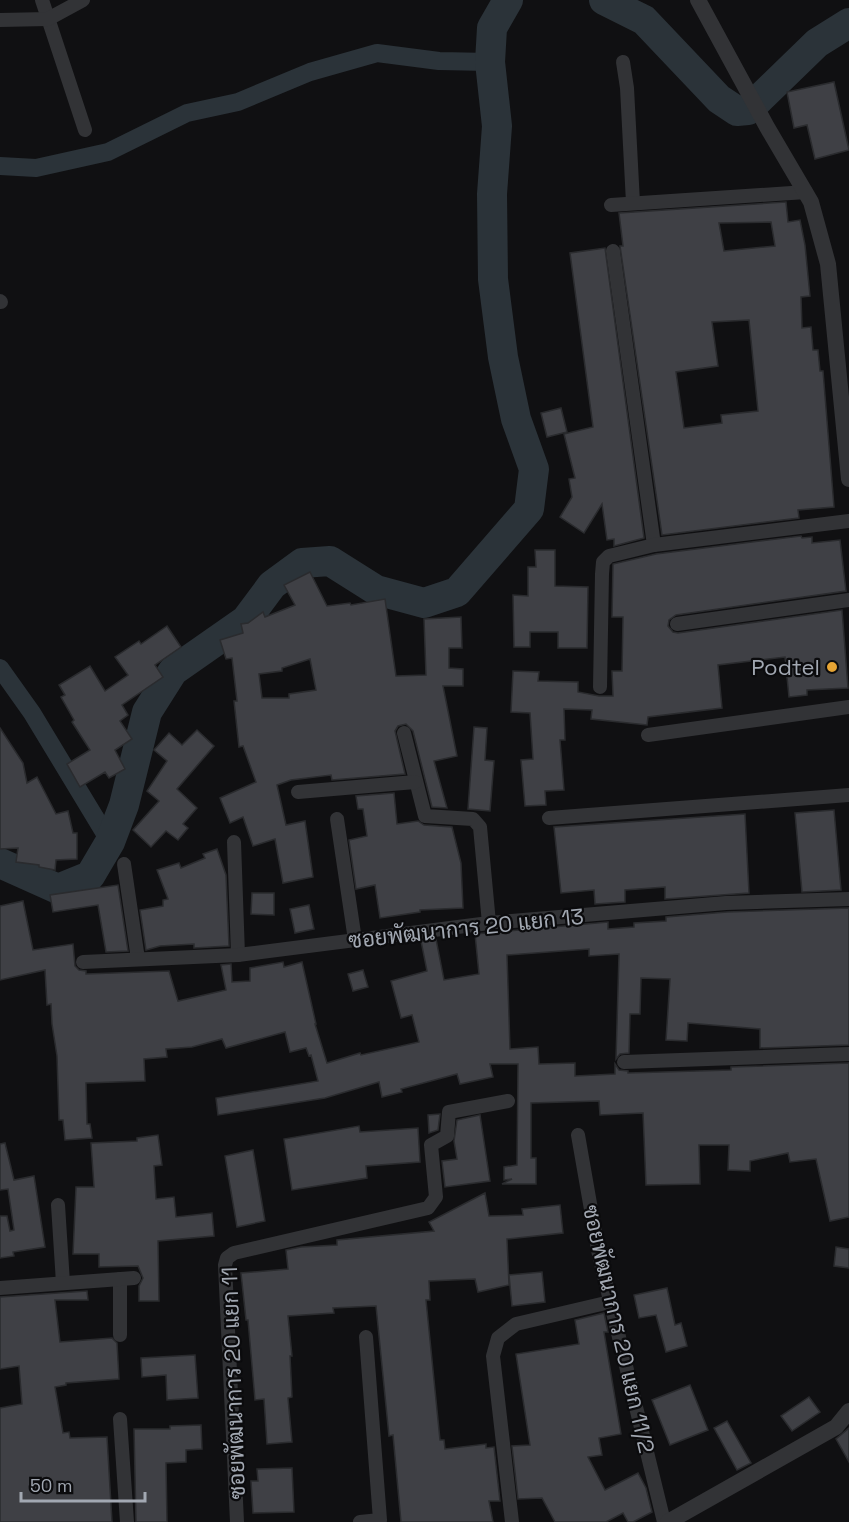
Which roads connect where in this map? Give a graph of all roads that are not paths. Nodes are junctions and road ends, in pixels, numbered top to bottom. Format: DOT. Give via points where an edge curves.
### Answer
graph roads {
  1 [pos="42,0"];
  2 [pos="83,0"];
  3 [pos="698,0"];
  4 [pos="48,19"];
  5 [pos="0,20"];
  6 [pos="623,62"];
  7 [pos="85,130"];
  8 [pos="806,192"];
  9 [pos="633,203"];
  10 [pos="610,205"];
  11 [pos="613,251"];
  12 [pos="849,479"];
  13 [pos="849,521"];
  14 [pos="654,545"];
  15 [pos="849,600"];
  16 [pos="677,624"];
  17 [pos="600,687"];
  18 [pos="849,707"];
  19 [pos="404,733"];
  20 [pos="648,735"];
  21 [pos="415,782"];
  22 [pos="298,792"];
  23 [pos="849,795"];
  24 [pos="549,818"];
  25 [pos="337,819"];
  26 [pos="234,842"];
  27 [pos="124,864"];
  28 [pos="849,899"];
  29 [pos="489,923"];
  30 [pos="355,940"];
  31 [pos="238,955"];
  32 [pos="138,959"];
  33 [pos="83,962"];
  34 [pos="849,1054"];
  35 [pos="624,1062"];
  36 [pos="508,1101"];
  37 [pos="578,1135"];
  38 [pos="58,1205"];
  39 [pos="63,1283"];
  40 [pos="0,1288"];
  41 [pos="610,1302"];
  42 [pos="120,1335"];
  43 [pos="366,1337"];
  44 [pos="849,1411"];
  45 [pos="120,1419"];
  46 [pos="127,1522"];
  47 [pos="237,1522"];
  48 [pos="360,1522"];
  49 [pos="512,1522"];
  50 [pos="666,1522"];
  1 -- 4 [label="street"];
  2 -- 4 [label="street"];
  3 -- 8 [label="street"];
  4 -- 5 [label="street"];
  4 -- 7 [label="street"];
  6 -- 9 [label="street"];
  8 -- 9 [label="street"];
  8 -- 12 [label="street" via="828,264"];
  9 -- 10 [label="street"];
  11 -- 14 [label="street"];
  13 -- 14 [label="street"];
  14 -- 17 [label="street" via="609,556 603,562"];
  15 -- 16 [label="street"];
  18 -- 20 [label="street"];
  19 -- 21 [label="street"];
  21 -- 22 [label="street"];
  21 -- 29 [label="street" via="425,816 473,819 480,827"];
  23 -- 24 [label="street"];
  25 -- 30 [label="street"];
  26 -- 31 [label="street"];
  27 -- 32 [label="street"];
  28 -- 29 [label="street, ซอยพัฒนาการ 20 แยก 13" via="726,903"];
  29 -- 30 [label="street, ซอยพัฒนาการ 20 แยก 13"];
  30 -- 31 [label="street, ซอยพัฒนาการ 20 แยก 13"];
  31 -- 32 [label="street, ซอยพัฒนาการ 20 แยก 13"];
  32 -- 33 [label="street, ซอยพัฒนาการ 20 แยก 13"];
  34 -- 35 [label="street"];
  36 -- 47 [label="street, ซอยพัฒนาการ 20 แยก 11" via="449,1112 447,1136 431,1145 436,1197 428,1208 234,1253 227,1258"];
  37 -- 41 [label="street, ซอยพัฒนาการ 20 แยก 11/2"];
  38 -- 39 [label="street"];
  39 -- 40 [label="street"];
  39 -- 42 [label="street" via="127,1279"];
  41 -- 49 [label="street" via="516,1324 498,1338 493,1356"];
  41 -- 50 [label="street, ซอยพัฒนาการ 20 แยก 11/2"];
  43 -- 48 [label="street" via="380,1520"];
  44 -- 50 [label="street" via="836,1427"];
  45 -- 46 [label="street"];
}
